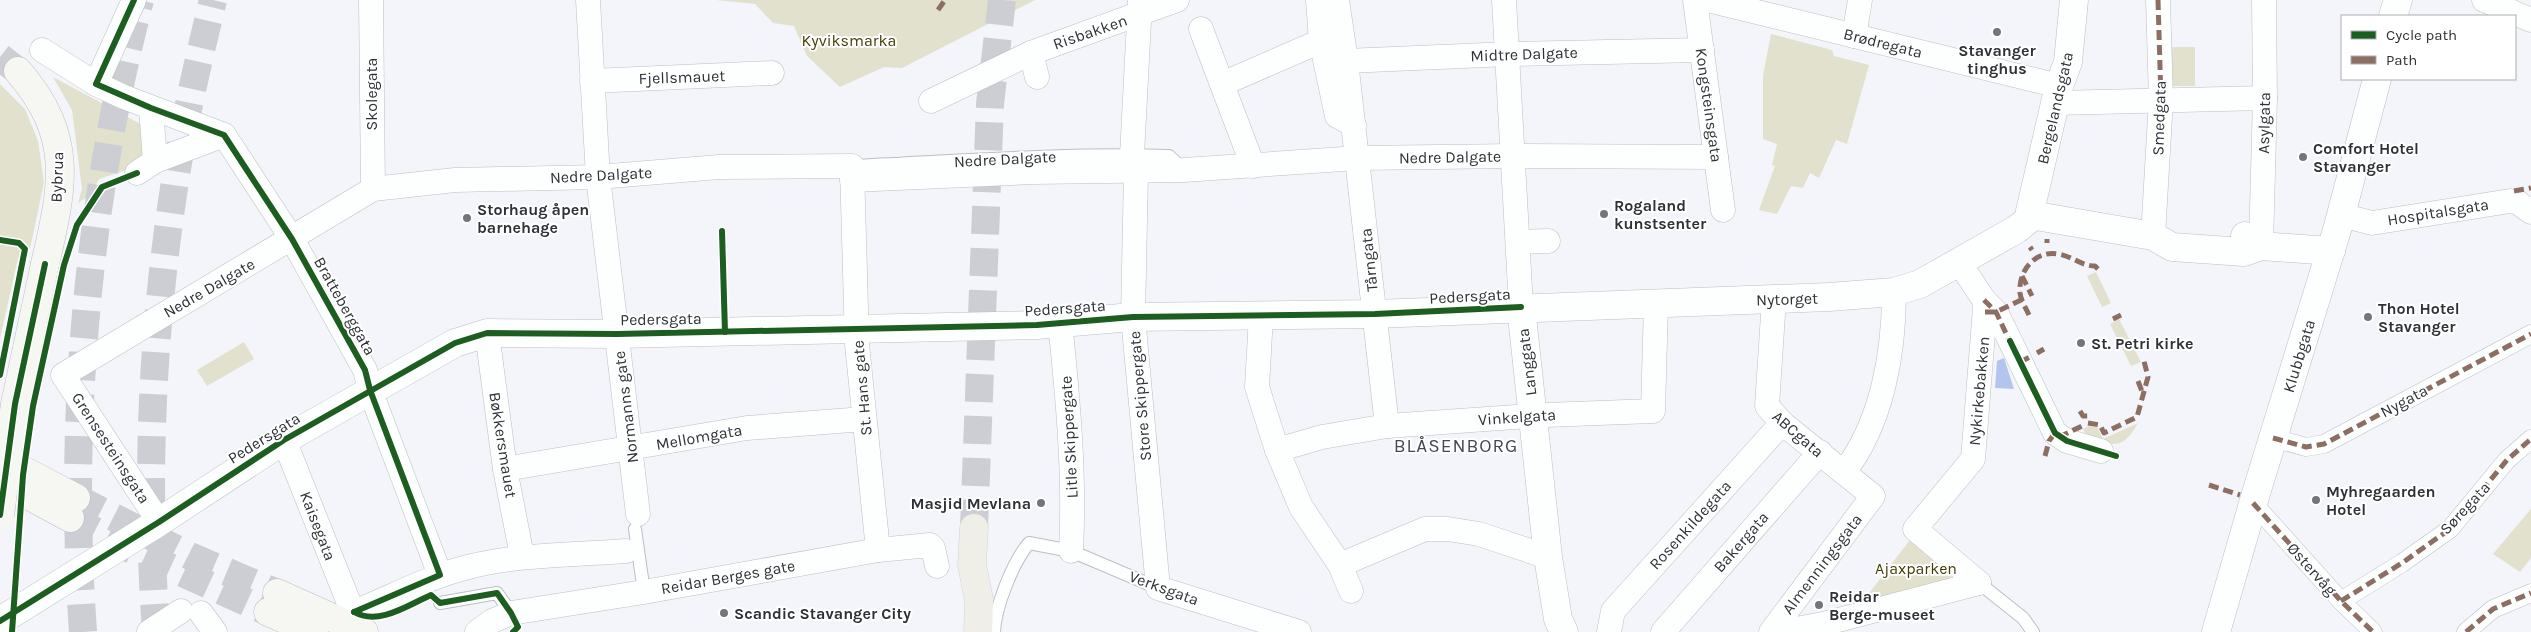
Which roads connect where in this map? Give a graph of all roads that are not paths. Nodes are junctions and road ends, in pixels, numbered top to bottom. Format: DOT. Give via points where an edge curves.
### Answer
graph roads {
  1 [pos="134,0"];
  2 [pos="371,0"];
  3 [pos="588,0"];
  4 [pos="1177,0"];
  5 [pos="1318,0"];
  6 [pos="1337,0"];
  7 [pos="1504,0"];
  8 [pos="1695,0"];
  9 [pos="1708,0"];
  10 [pos="1860,0"];
  11 [pos="2074,0"];
  12 [pos="2158,0"];
  13 [pos="2264,0"];
  14 [pos="2398,0"];
  15 [pos="2484,0"];
  16 [pos="1140,7"];
  17 [pos="2394,15"];
  18 [pos="2531,20"];
  19 [pos="1200,29"];
  20 [pos="1854,36"];
  21 [pos="1321,42"];
  22 [pos="42,50"];
  23 [pos="1702,50"];
  24 [pos="1031,53"];
  25 [pos="1509,54"];
  26 [pos="1346,61"];
  27 [pos="18,71"];
  28 [pos="772,73"];
  29 [pos="1036,77"];
  30 [pos="592,80"];
  31 [pos="2377,80"];
  32 [pos="96,84"];
  33 [pos="1222,84"];
  34 [pos="2057,94"];
  35 [pos="2265,98"];
  36 [pos="931,100"];
  37 [pos="2162,100"];
  38 [pos="151,108"];
  39 [pos="1354,125"];
  40 [pos="224,135"];
  41 [pos="1513,156"];
  42 [pos="1716,157"];
  43 [pos="1358,158"];
  44 [pos="1134,164"];
  45 [pos="1253,166"];
  46 [pos="852,173"];
  47 [pos="598,177"];
  48 [pos="373,188"];
  49 [pos="2525,204"];
  50 [pos="1723,210"];
  51 [pos="2341,215"];
  52 [pos="2031,216"];
  53 [pos="2153,236"];
  54 [pos="292,239"];
  55 [pos="1548,241"];
  56 [pos="1519,242"];
  57 [pos="2261,246"];
  58 [pos="2331,251"];
  59 [pos="1959,262"];
  60 [pos="1894,292"];
  61 [pos="1774,299"];
  62 [pos="1984,300"];
  63 [pos="1656,303"];
  64 [pos="1521,307"];
  65 [pos="1375,314"];
  66 [pos="1261,316"];
  67 [pos="1133,317"];
  68 [pos="1060,323"];
  69 [pos="856,328"];
  70 [pos="487,333"];
  71 [pos="617,334"];
  72 [pos="2531,334"];
  73 [pos="63,375"];
  74 [pos="370,390"];
  75 [pos="1533,416"];
  76 [pos="864,419"];
  77 [pos="1782,423"];
  78 [pos="1387,426"];
  79 [pos="2273,438"];
  80 [pos="2531,439"];
  81 [pos="284,440"];
  82 [pos="631,449"];
  83 [pos="1277,450"];
  84 [pos="2101,451"];
  85 [pos="1820,452"];
  86 [pos="0,458"];
  87 [pos="505,469"];
  88 [pos="1844,472"];
  89 [pos="0,480"];
  90 [pos="1873,496"];
  91 [pos="2253,504"];
  92 [pos="0,515"];
  93 [pos="159,522"];
  94 [pos="636,522"];
  95 [pos="974,528"];
  96 [pos="878,550"];
  97 [pos="626,551"];
  98 [pos="1071,551"];
  99 [pos="522,556"];
  100 [pos="1548,557"];
  101 [pos="972,565"];
  102 [pos="1340,565"];
  103 [pos="937,566"];
  104 [pos="440,575"];
  105 [pos="1979,583"];
  106 [pos="1158,588"];
  107 [pos="644,592"];
  108 [pos="1351,592"];
  109 [pos="2531,593"];
  110 [pos="2341,601"];
  111 [pos="440,603"];
  112 [pos="503,620"];
  113 [pos="0,621"];
  114 [pos="359,622"];
  115 [pos="149,632"];
  116 [pos="215,632"];
  117 [pos="314,632"];
  118 [pos="477,632"];
  119 [pos="959,632"];
  120 [pos="978,632"];
  121 [pos="994,632"];
  122 [pos="1299,632"];
  123 [pos="1564,632"];
  124 [pos="1610,632"];
  125 [pos="1663,632"];
  126 [pos="1770,632"];
  127 [pos="1780,632"];
  128 [pos="2033,632"];
  129 [pos="2216,632"];
  130 [pos="2373,632"];
  131 [pos="2466,632"];
  1 -- 32 [label="street"];
  2 -- 48 [label="street, Skolegata"];
  3 -- 30 [label="street, Normanns gate"];
  4 -- 16 [label="street, Risbakken"];
  5 -- 21 [label="street"];
  6 -- 26 [label="street, Tårngata"];
  7 -- 25 [label="street, Langgata"];
  8 -- 23 [label="street, Kongsteinsgata"];
  9 -- 20 [label="street, Brødregata"];
  10 -- 20 [label="street"];
  11 -- 34 [label="street, Bergelandsgata" via="2068,62"];
  12 -- 37 [label="street, Smedgata"];
  13 -- 35 [label="street, Asylgata"];
  14 -- 17 [label="street"];
  15 -- 18 [label="street"];
  16 -- 24 [label="street, Risbakken"];
  16 -- 44 [label="street, Store Skippergate"];
  19 -- 33 [label="street"];
  20 -- 34 [label="street, Brødregata"];
  21 -- 33 [label="street"];
  21 -- 39 [label="street" via="1337,116"];
  22 -- 32 [label="street"];
  23 -- 25 [label="street, Midtre Dalgate"];
  23 -- 42 [label="street, Kongsteinsgata"];
  24 -- 29 [label="street, Risbakken"];
  24 -- 36 [label="street, Risbakken"];
  25 -- 26 [label="street, Midtre Dalgate"];
  25 -- 41 [label="street, Langgata"];
  26 -- 39 [label="street, Tårngata"];
  27 -- 92 [label="main road, Bybrua, bridge" via="34,88 49,114 60,148 60,184 15,404"];
  28 -- 30 [label="street, Fjellsmauet"];
  30 -- 47 [label="street, Normanns gate"];
  31 -- 51 [label="street, Klubbgata"];
  32 -- 38 [label="street"];
  33 -- 45 [label="street"];
  34 -- 37 [label="street, Brødregata"];
  34 -- 52 [label="street, Bergelandsgata"];
  35 -- 37 [label="street, Brødregata"];
  35 -- 57 [label="street, Asylgata"];
  37 -- 53 [label="street, Smedgata"];
  38 -- 40 [label="street"];
  38 -- 40 [label="street" via="146,167"];
  39 -- 43 [label="street, Tårngata"];
  40 -- 54 [label="street, Bratteberggata"];
  41 -- 42 [label="street, Nedre Dalgate"];
  41 -- 43 [label="street, Nedre Dalgate"];
  41 -- 56 [label="street, Langgata"];
  42 -- 50 [label="street, Kongsteinsgata"];
  43 -- 45 [label="street, Nedre Dalgate"];
  43 -- 65 [label="street, Tårngata"];
  44 -- 45 [label="street, Nedre Dalgate" via="1184,170"];
  44 -- 46 [label="street, Nedre Dalgate" via="1033,172"];
  44 -- 67 [label="street, Store Skippergate"];
  46 -- 47 [label="street, Nedre Dalgate" via="719,167"];
  46 -- 69 [label="street, St. Hans gate"];
  47 -- 48 [label="street, Nedre Dalgate" via="455,180"];
  47 -- 71 [label="street, Normanns gate"];
  48 -- 54 [label="street, Nedre Dalgate"];
  49 -- 51 [label="street, Hospitalsgata" via="2372,223"];
  51 -- 58 [label="street, Klubbgata"];
  52 -- 53 [label="street"];
  52 -- 59 [label="street, Nytorget" via="2025,224"];
  53 -- 57 [label="street" via="2175,230 2245,236"];
  54 -- 73 [label="street, Nedre Dalgate"];
  54 -- 74 [label="street, Bratteberggata" via="365,370"];
  55 -- 56 [label="street"];
  56 -- 64 [label="street, Langgata"];
  57 -- 58 [label="street"];
  58 -- 79 [label="street, Klubbgata"];
  59 -- 60 [label="street, Nytorget" via="1927,280"];
  59 -- 62 [label="street"];
  60 -- 61 [label="street, Nytorget"];
  60 -- 88 [label="street" via="1892,332 1878,403 1858,454"];
  61 -- 63 [label="street, Nytorget"];
  61 -- 77 [label="street, ABCgata" via="1767,406"];
  62 -- 84 [label="street" via="1996,312 2053,430 2067,441"];
  62 -- 105 [label="street, Nykirkebakken" via="1973,459 1915,529"];
  63 -- 64 [label="street, Nytorget"];
  63 -- 75 [label="street, Vinkelgata" via="1653,411"];
  64 -- 65 [label="street, Pedersgata"];
  64 -- 75 [label="street, Langgata"];
  65 -- 66 [label="street, Pedersgata"];
  65 -- 78 [label="street, Tårngata"];
  66 -- 67 [label="street, Pedersgata"];
  66 -- 83 [label="street" via="1257,387"];
  67 -- 68 [label="street, Pedersgata"];
  67 -- 106 [label="street, Store Skippergate"];
  68 -- 69 [label="street, Pedersgata"];
  68 -- 98 [label="street, Litle Skippergate" via="1069,418 1073,504"];
  69 -- 71 [label="street, Pedersgata"];
  69 -- 76 [label="street, St. Hans gate"];
  70 -- 71 [label="street, Pedersgata"];
  70 -- 74 [label="street, Pedersgata" via="455,342"];
  70 -- 87 [label="street, Bøkkersmauet"];
  71 -- 82 [label="street, Normanns gate"];
  72 -- 79 [label="street, Nygata" via="2324,444 2306,447"];
  73 -- 93 [label="street, Grensesteinsgata"];
  74 -- 81 [label="street, Pedersgata"];
  74 -- 104 [label="street, Bratteberggata"];
  75 -- 78 [label="street, Vinkelgata"];
  75 -- 100 [label="street, Langgata"];
  76 -- 82 [label="street, Mellomgata" via="748,428"];
  76 -- 96 [label="street, St. Hans gate"];
  77 -- 85 [label="street, ABCgata"];
  77 -- 124 [label="street, Rosenkildegata" via="1613,611"];
  78 -- 83 [label="street, Vinkelgata" via="1322,436"];
  79 -- 91 [label="street, Klubbgata"];
  80 -- 110 [label="street, Søregata" via="2507,460 2450,529 2402,564"];
  81 -- 93 [label="street, Pedersgata"];
  81 -- 114 [label="street, Kaisegata" via="340,583"];
  82 -- 87 [label="street, Mellomgata"];
  82 -- 94 [label="street, Normanns gate"];
  83 -- 102 [label="street" via="1301,507"];
  85 -- 88 [label="street, ABCgata"];
  85 -- 125 [label="street, Bakergata"];
  86 -- 89 [label="main road" via="73,508"];
  87 -- 99 [label="street, Bøkkersmauet"];
  88 -- 90 [label="street, ABCgata"];
  90 -- 126 [label="street, Almenningsgata"];
  91 -- 110 [label="street, Østervåg"];
  91 -- 129 [label="street, Klubbgata"];
  93 -- 113 [label="street, Pedersgata"];
  94 -- 107 [label="lane"];
  95 -- 101 [label="main road"];
  96 -- 103 [label="street, Reidar Berges gate" via="930,545"];
  96 -- 107 [label="street, Reidar Berges gate"];
  97 -- 99 [label="street"];
  98 -- 106 [label="lane, Verksgata"];
  98 -- 121 [label="lane, Verksgata" via="1029,543 1020,554 994,618"];
  99 -- 104 [label="street"];
  100 -- 102 [label="street" via="1478,534 1425,529"];
  100 -- 123 [label="street, Langgata" via="1558,619"];
  101 -- 119 [label="main road" via="963,598"];
  101 -- 120 [label="main road" via="979,600"];
  102 -- 108 [label="street"];
  104 -- 114 [label="street"];
  105 -- 127 [label="street" via="1823,624"];
  105 -- 128 [label="lane, Nykirkebakken" via="2022,618"];
  106 -- 122 [label="street, Verksgata"];
  107 -- 112 [label="street, Reidar Berges gate"];
  109 -- 131 [label="street" via="2494,609"];
  110 -- 130 [label="street, Østervåg"];
  111 -- 112 [label="lane" via="497,593"];
  112 -- 118 [label="street, Reidar Berges gate"];
  114 -- 117 [label="main road" via="272,602"];
  115 -- 116 [label="street" via="191,612"];
}
